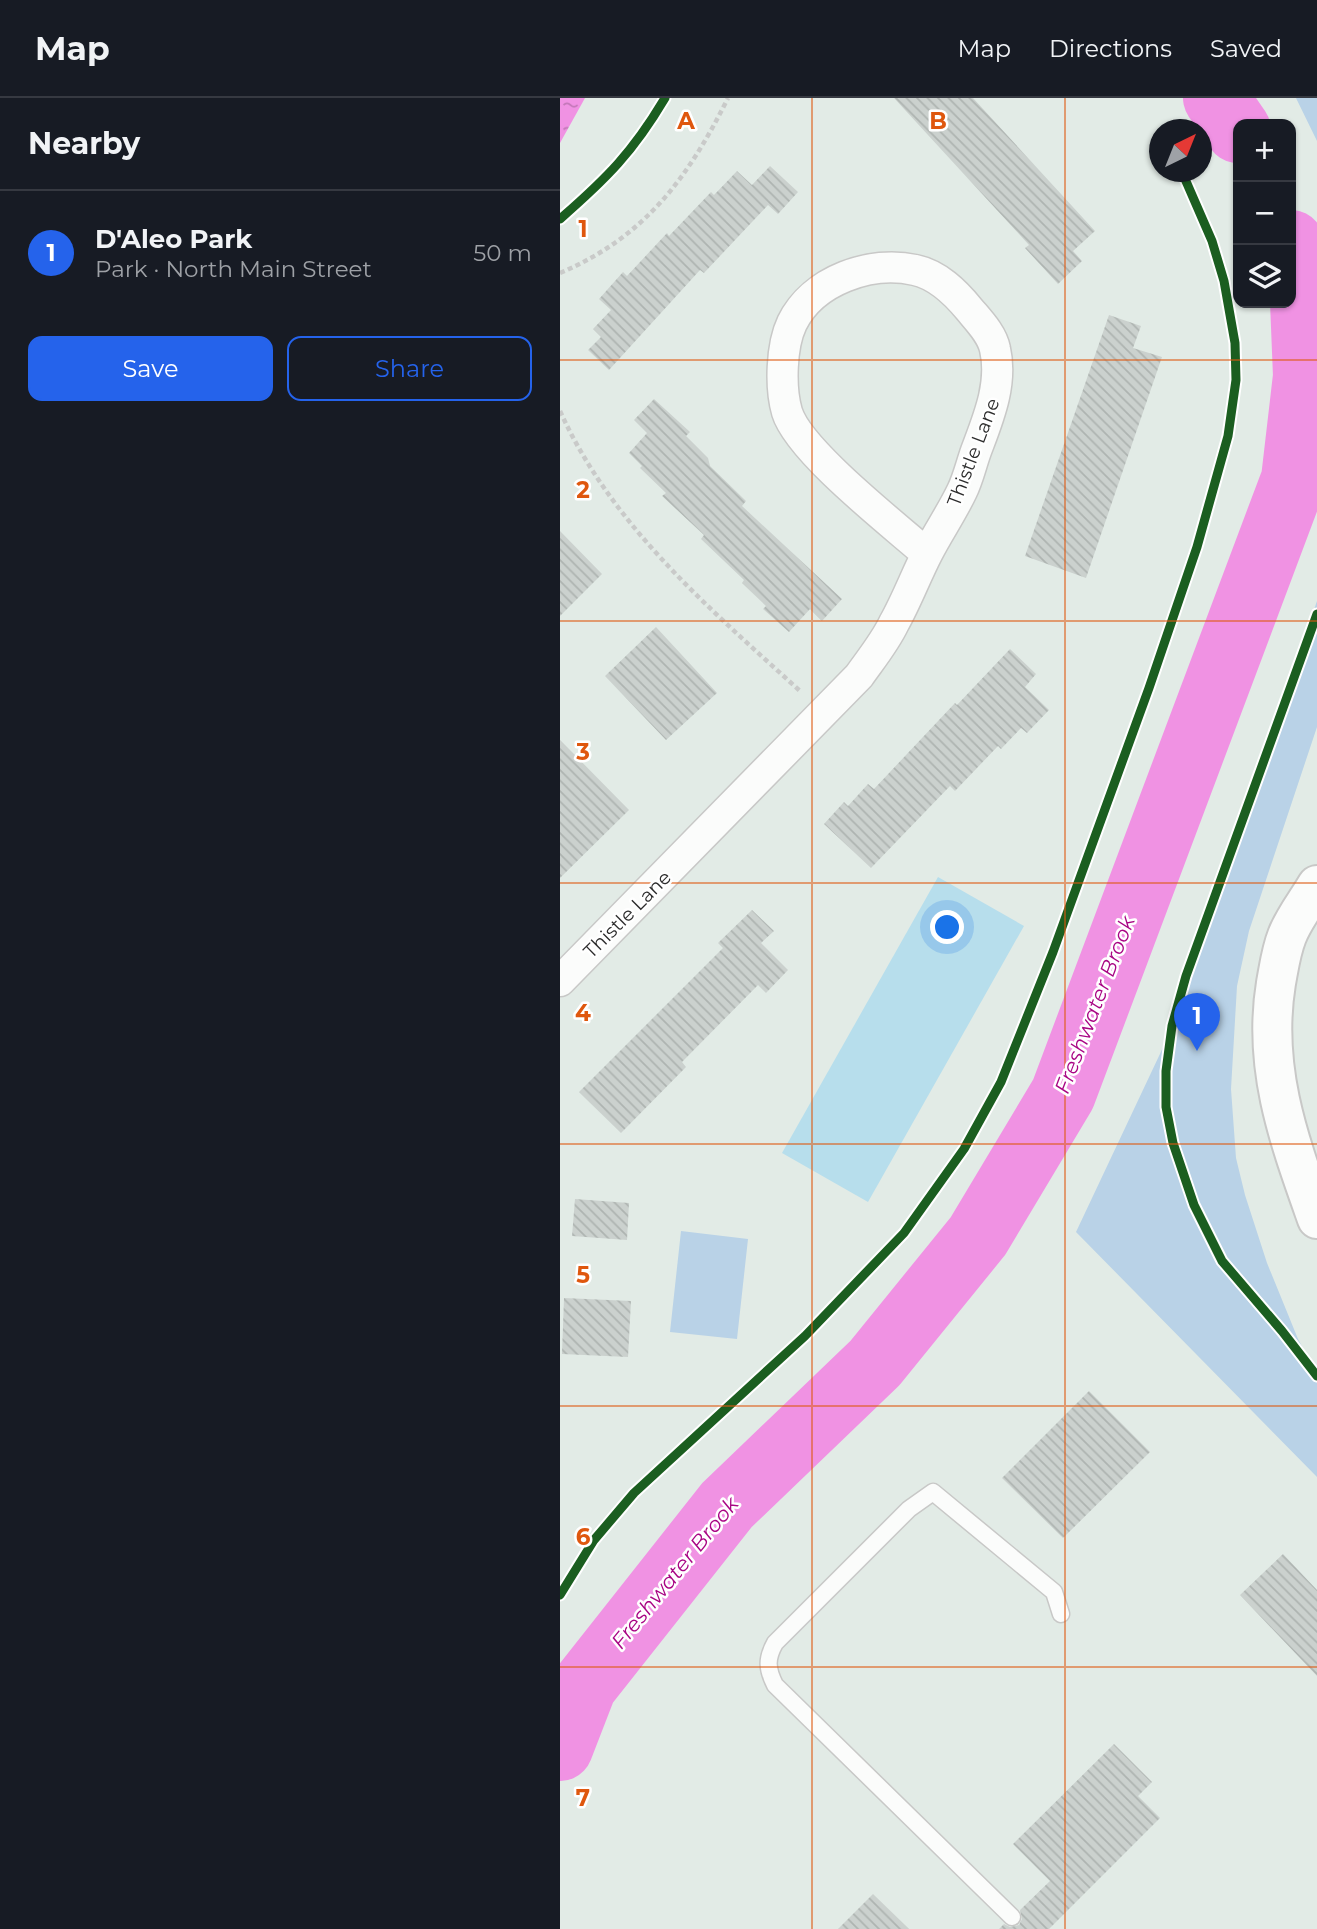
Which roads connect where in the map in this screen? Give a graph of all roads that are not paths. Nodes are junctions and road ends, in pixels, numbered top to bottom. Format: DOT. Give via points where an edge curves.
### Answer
graph roads {
  1 [pos="927,554"];
  2 [pos="1317,885"];
  3 [pos="560,981"];
  4 [pos="1317,1219"];
  5 [pos="1061,1614"];
  6 [pos="1012,1917"];
  1 -- 1 [label="street, Thistle Lane" via="842,480 799,434 787,413 783,365 792,324 819,291 865,270 917,270 940,280 985,328 995,347 996,393 963,489"];
  1 -- 3 [label="street, Thistle Lane" via="894,625 859,676"];
  2 -- 4 [label="street" via="1281,955 1272,1041 1276,1088 1288,1139"];
  5 -- 6 [label="lane" via="1054,1592 933,1492 909,1509 768,1654 768,1670 775,1685"];
}
